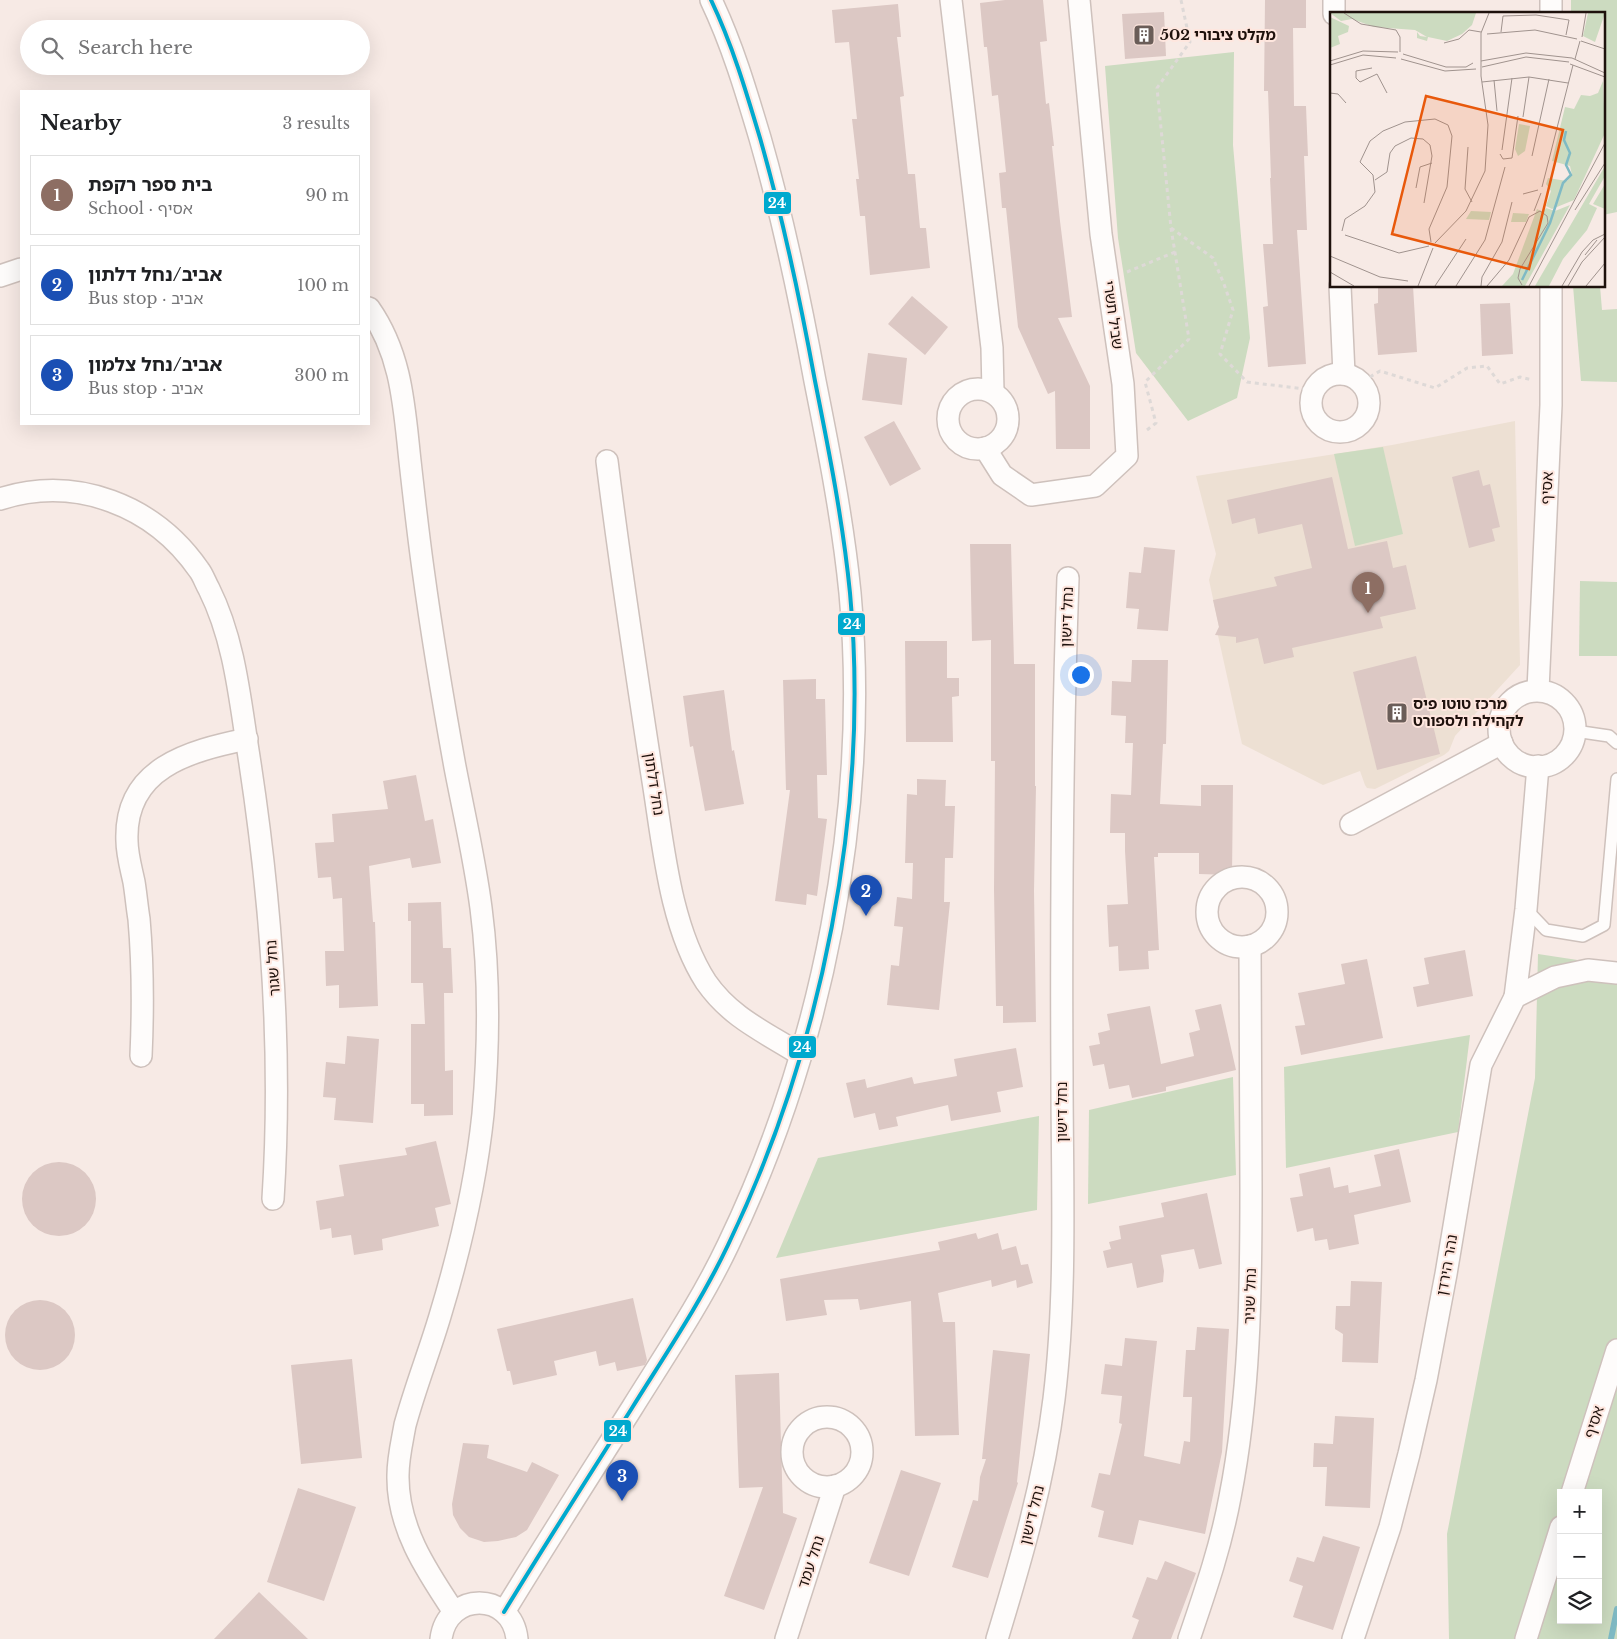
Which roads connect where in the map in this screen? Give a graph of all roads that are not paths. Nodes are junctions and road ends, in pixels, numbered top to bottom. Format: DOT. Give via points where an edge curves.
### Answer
graph roads {
  1 [pos="711,0"];
  2 [pos="951,0"];
  3 [pos="1079,0"];
  4 [pos="20,269"];
  5 [pos="0,276"];
  6 [pos="1340,288"];
  7 [pos="1552,288"];
  8 [pos="370,310"];
  9 [pos="1353,378"];
  10 [pos="993,392"];
  11 [pos="986,448"];
  12 [pos="607,461"];
  13 [pos="0,499"];
  14 [pos="1068,578"];
  15 [pos="1538,690"];
  16 [pos="1575,731"];
  17 [pos="247,739"];
  18 [pos="1502,743"];
  19 [pos="1617,743"];
  20 [pos="1538,766"];
  21 [pos="1617,779"];
  22 [pos="1350,824"];
  23 [pos="1526,909"];
  24 [pos="1250,946"];
  25 [pos="1617,973"];
  26 [pos="1516,998"];
  27 [pos="801,1055"];
  28 [pos="141,1056"];
  29 [pos="273,1199"];
  30 [pos="1617,1350"];
  31 [pos="835,1486"];
  32 [pos="1573,1489"];
  33 [pos="1559,1534"];
  34 [pos="454,1612"];
  35 [pos="504,1612"];
  36 [pos="441,1639"];
  37 [pos="517,1639"];
  38 [pos="786,1639"];
  39 [pos="997,1639"];
  40 [pos="1189,1639"];
  41 [pos="1353,1639"];
  42 [pos="1526,1639"];
  1 -- 27 [label="street" via="741,76 781,218 823,422 850,593 854,674 845,842 832,926"];
  2 -- 10 [label="street" via="992,348"];
  3 -- 11 [label="street, שביל תשרי" via="1100,234 1123,384 1127,456 1095,486 1030,495 1002,475"];
  4 -- 5 [label="street"];
  6 -- 9 [label="street"];
  7 -- 15 [label="street, אסיף" via="1552,386"];
  8 -- 34 [label="street" via="387,340 399,375 433,640 474,863 486,961 486,1066 475,1168 454,1268 405,1425 398,1475 404,1522 428,1573"];
  9 -- 9 [label="street" via="1367,391 1368,411 1364,419 1348,431 1338,432 1321,425 1311,409 1313,390 1326,377 1335,374"];
  10 -- 11 [label="street" via="1001,398 1009,417 1003,437"];
  10 -- 11 [label="street" via="973,388 964,392 950,406 947,415 951,434 958,442 976,450"];
  12 -- 27 [label="street, נחל דלתון" via="652,771 673,896 684,935 694,960 720,999 751,1026"];
  13 -- 17 [label="street, נחל שגור" via="44,491 79,493 113,501 145,517 174,540 200,571 220,611 234,660"];
  14 -- 39 [label="street, נחל דישון" via="1062,850 1063,1243 1060,1332 1054,1400 1041,1477"];
  15 -- 16 [label="street" via="1561,698 1569,707"];
  15 -- 18 [label="street" via="1515,697 1507,705 1498,727"];
  16 -- 19 [label="lane" via="1609,736"];
  16 -- 20 [label="street" via="1566,754 1546,766"];
  17 -- 28 [label="street" via="200,750 164,766 139,790 131,805 127,841 140,940"];
  17 -- 29 [label="street, נחל שגור" via="265,876 274,984 277,1092"];
  18 -- 20 [label="street" via="1512,758 1522,764"];
  18 -- 22 [label="street"];
  20 -- 23 [label="street"];
  21 -- 23 [label="lane" via="1604,925 1584,936 1546,930"];
  23 -- 26 [label="street"];
  24 -- 40 [label="street, נחל שניר" via="1251,1274 1246,1386 1237,1461 1224,1524"];
  25 -- 26 [label="street" via="1588,970 1555,977"];
  26 -- 41 [label="street, נהר הירדן" via="1482,1065 1426,1380 1390,1527"];
  27 -- 35 [label="street" via="761,1172 727,1247 689,1318"];
  30 -- 32 [label="street, אסיף"];
  31 -- 38 [label="street, נחל עמד"];
  33 -- 42 [label="street"];
  34 -- 35 [label="street" via="476,1603"];
  34 -- 36 [label="street" via="443,1627"];
  35 -- 37 [label="street" via="514,1626"];
}
